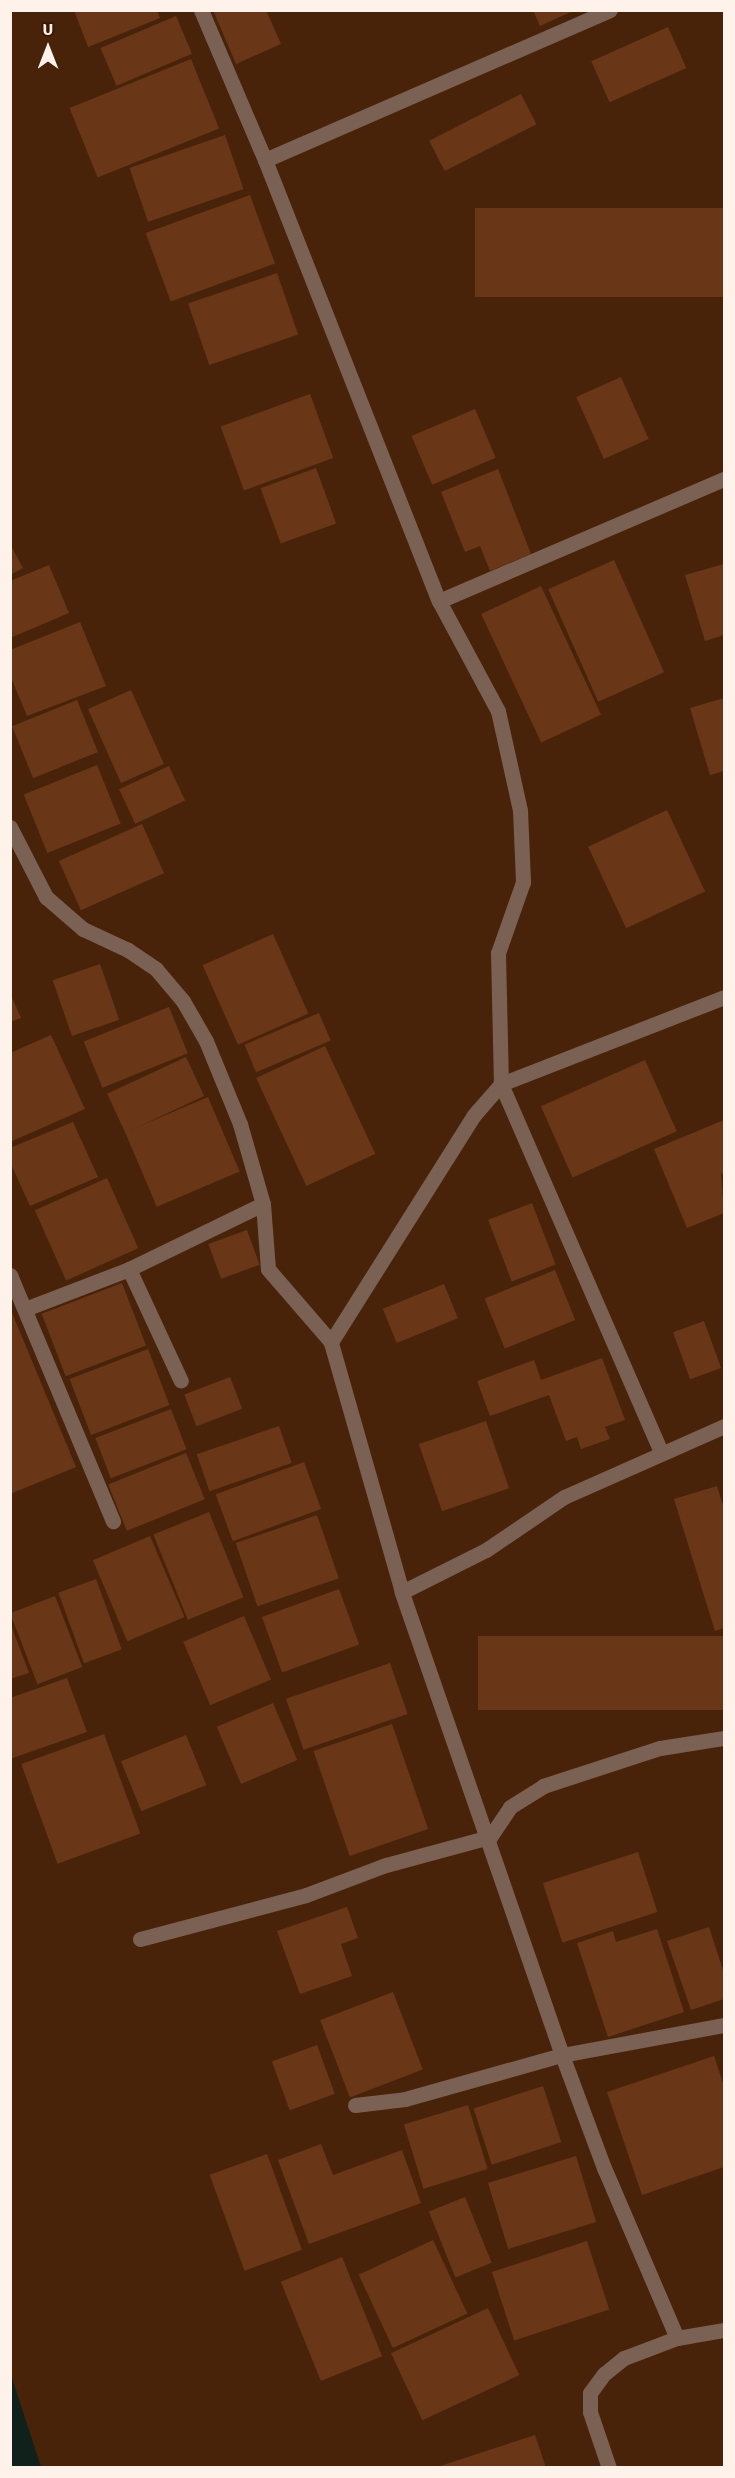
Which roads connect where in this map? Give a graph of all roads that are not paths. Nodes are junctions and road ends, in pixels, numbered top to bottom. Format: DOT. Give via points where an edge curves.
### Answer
graph roads {
  1 [pos="201,10"];
  2 [pos="610,10"];
  3 [pos="266,160"];
  4 [pos="724,479"];
  5 [pos="439,602"];
  6 [pos="10,827"];
  7 [pos="724,997"];
  8 [pos="501,1084"];
  9 [pos="263,1204"];
  10 [pos="129,1269"];
  11 [pos="10,1275"];
  12 [pos="25,1309"];
  13 [pos="331,1342"];
  14 [pos="181,1381"];
  15 [pos="724,1426"];
  16 [pos="661,1452"];
  17 [pos="113,1521"];
  18 [pos="402,1592"];
  19 [pos="724,1738"];
  20 [pos="490,1837"];
  21 [pos="140,1939"];
  22 [pos="724,2025"];
  23 [pos="562,2055"];
  24 [pos="355,2105"];
  25 [pos="724,2330"];
  26 [pos="677,2338"];
  27 [pos="609,2468"];
  1 -- 3 [label="street"];
  2 -- 3 [label="street"];
  3 -- 5 [label="street"];
  4 -- 5 [label="street"];
  5 -- 8 [label="street" via="498,711 520,810 523,882 498,953"];
  6 -- 9 [label="street" via="46,897 82,929 128,950 156,969 183,1001 206,1041 240,1124"];
  7 -- 8 [label="street"];
  8 -- 13 [label="street" via="474,1115"];
  8 -- 16 [label="street"];
  9 -- 10 [label="street"];
  9 -- 13 [label="street" via="268,1269"];
  10 -- 12 [label="street"];
  10 -- 14 [label="street"];
  11 -- 12 [label="street"];
  12 -- 17 [label="street"];
  13 -- 18 [label="street"];
  15 -- 16 [label="street"];
  16 -- 18 [label="street" via="564,1497 486,1550"];
  18 -- 20 [label="street"];
  19 -- 20 [label="street" via="660,1748 543,1786 510,1807"];
  20 -- 21 [label="street" via="387,1865 306,1895"];
  20 -- 23 [label="street"];
  22 -- 23 [label="street"];
  23 -- 24 [label="street" via="405,2099"];
  23 -- 26 [label="street" via="604,2168"];
  25 -- 26 [label="street"];
  26 -- 27 [label="street" via="624,2358 604,2374 590,2393 590,2412"];
}
